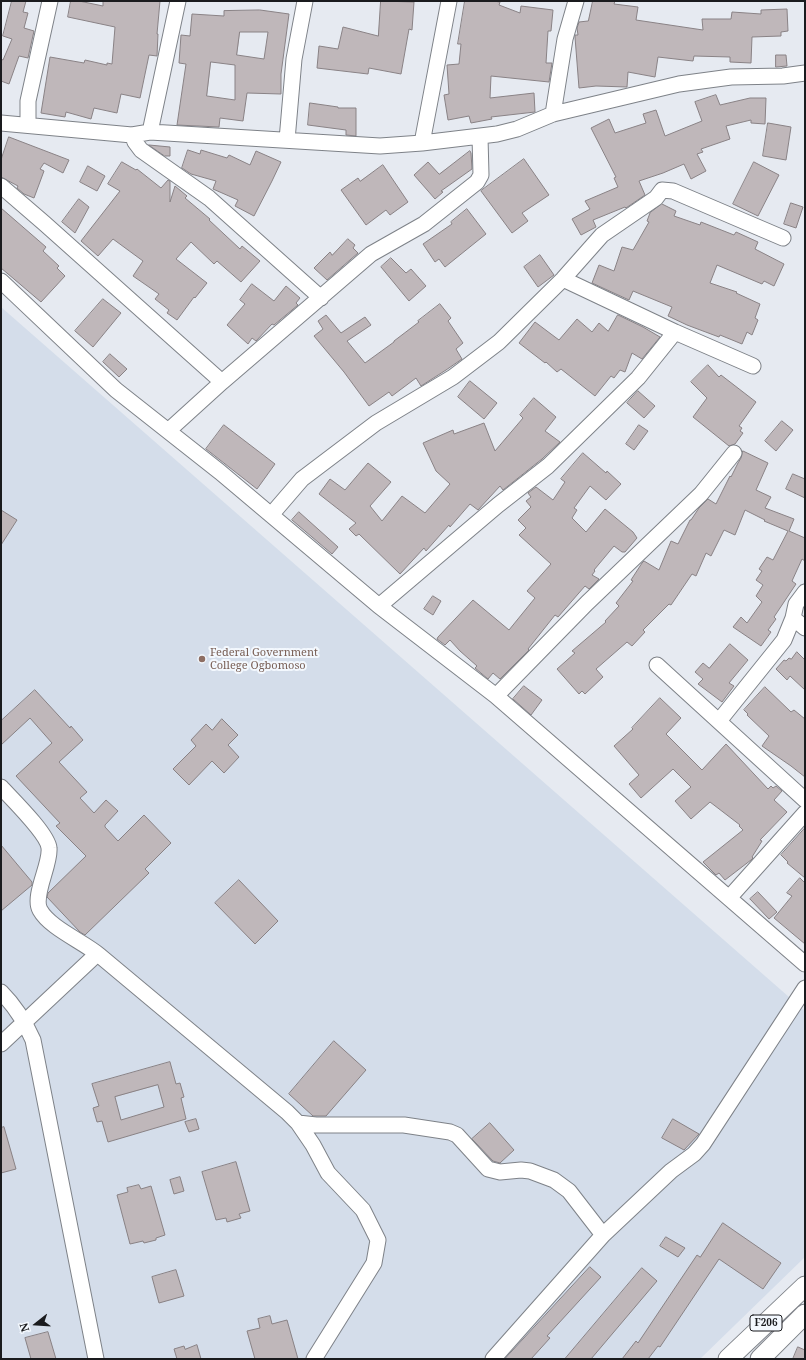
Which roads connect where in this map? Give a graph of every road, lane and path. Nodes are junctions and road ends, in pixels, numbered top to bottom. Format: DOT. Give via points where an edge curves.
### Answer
graph roads {
  1 [pos="50,1"];
  2 [pos="178,1"];
  3 [pos="305,1"];
  4 [pos="450,1"];
  5 [pos="576,1"];
  6 [pos="805,73"];
  7 [pos="553,114"];
  8 [pos="1,123"];
  9 [pos="28,125"];
  10 [pos="150,132"];
  11 [pos="132,135"];
  12 [pos="480,137"];
  13 [pos="286,140"];
  14 [pos="422,143"];
  15 [pos="1,186"];
  16 [pos="782,238"];
  17 [pos="563,278"];
  18 [pos="1,281"];
  19 [pos="321,298"];
  20 [pos="675,332"];
  21 [pos="753,366"];
  22 [pos="222,382"];
  23 [pos="168,431"];
  24 [pos="734,453"];
  25 [pos="271,515"];
  26 [pos="805,592"];
  27 [pos="379,606"];
  28 [pos="793,618"];
  29 [pos="805,628"];
  30 [pos="657,665"];
  31 [pos="496,696"];
  32 [pos="719,721"];
  33 [pos="1,786"];
  34 [pos="805,800"];
  35 [pos="805,813"];
  36 [pos="729,898"];
  37 [pos="97,954"];
  38 [pos="805,964"];
  39 [pos="805,988"];
  40 [pos="1,992"];
  41 [pos="25,1021"];
  42 [pos="1,1044"];
  43 [pos="298,1123"];
  44 [pos="603,1236"];
  45 [pos="805,1286"];
  46 [pos="805,1314"];
  47 [pos="96,1359"];
  48 [pos="314,1359"];
  49 [pos="493,1359"];
  50 [pos="728,1359"];
  51 [pos="760,1359"];
  1 -- 9 [label="street" via="28,101"];
  2 -- 10 [label="street"];
  3 -- 13 [label="street" via="294,59"];
  4 -- 14 [label="street"];
  5 -- 7 [label="street" via="565,39"];
  6 -- 7 [label="street" via="731,77 679,84"];
  7 -- 12 [label="street" via="517,129"];
  8 -- 9 [label="street"];
  9 -- 11 [label="street"];
  10 -- 11 [label="street"];
  10 -- 13 [label="street"];
  11 -- 19 [label="street" via="141,150 209,198"];
  12 -- 14 [label="street"];
  12 -- 19 [label="street" via="481,175 477,182 424,224 371,254"];
  13 -- 14 [label="street" via="380,146"];
  15 -- 22 [label="street"];
  16 -- 17 [label="street" via="673,191 662,190 656,198 602,236"];
  17 -- 20 [label="street"];
  17 -- 25 [label="street" via="499,342 453,377 376,423 302,479"];
  18 -- 23 [label="street" via="116,390"];
  19 -- 22 [label="street"];
  20 -- 21 [label="street"];
  20 -- 27 [label="street" via="638,378 548,466"];
  22 -- 23 [label="street"];
  23 -- 25 [label="street"];
  24 -- 31 [label="street" via="701,494 587,603"];
  25 -- 27 [label="street"];
  26 -- 28 [label="street" via="796,604"];
  27 -- 31 [label="street"];
  28 -- 29 [label="street"];
  28 -- 32 [label="street" via="784,640"];
  30 -- 32 [label="street"];
  31 -- 36 [label="street"];
  32 -- 34 [label="street"];
  33 -- 37 [label="street" via="44,836 49,847 38,895 38,908 48,920"];
  35 -- 36 [label="street"];
  36 -- 38 [label="street"];
  37 -- 41 [label="street"];
  37 -- 43 [label="street"];
  39 -- 44 [label="street" via="703,1144"];
  40 -- 41 [label="street"];
  41 -- 42 [label="street"];
  41 -- 47 [label="street" via="33,1040"];
  43 -- 44 [label="street" via="404,1125 450,1132 457,1135 488,1169 500,1172 521,1170 554,1180 569,1191"];
  43 -- 48 [label="street" via="328,1173 363,1210 378,1240 374,1263"];
  44 -- 49 [label="street"];
  45 -- 50 [label="main road, F206"];
  46 -- 51 [label="main road, F206"];
}
